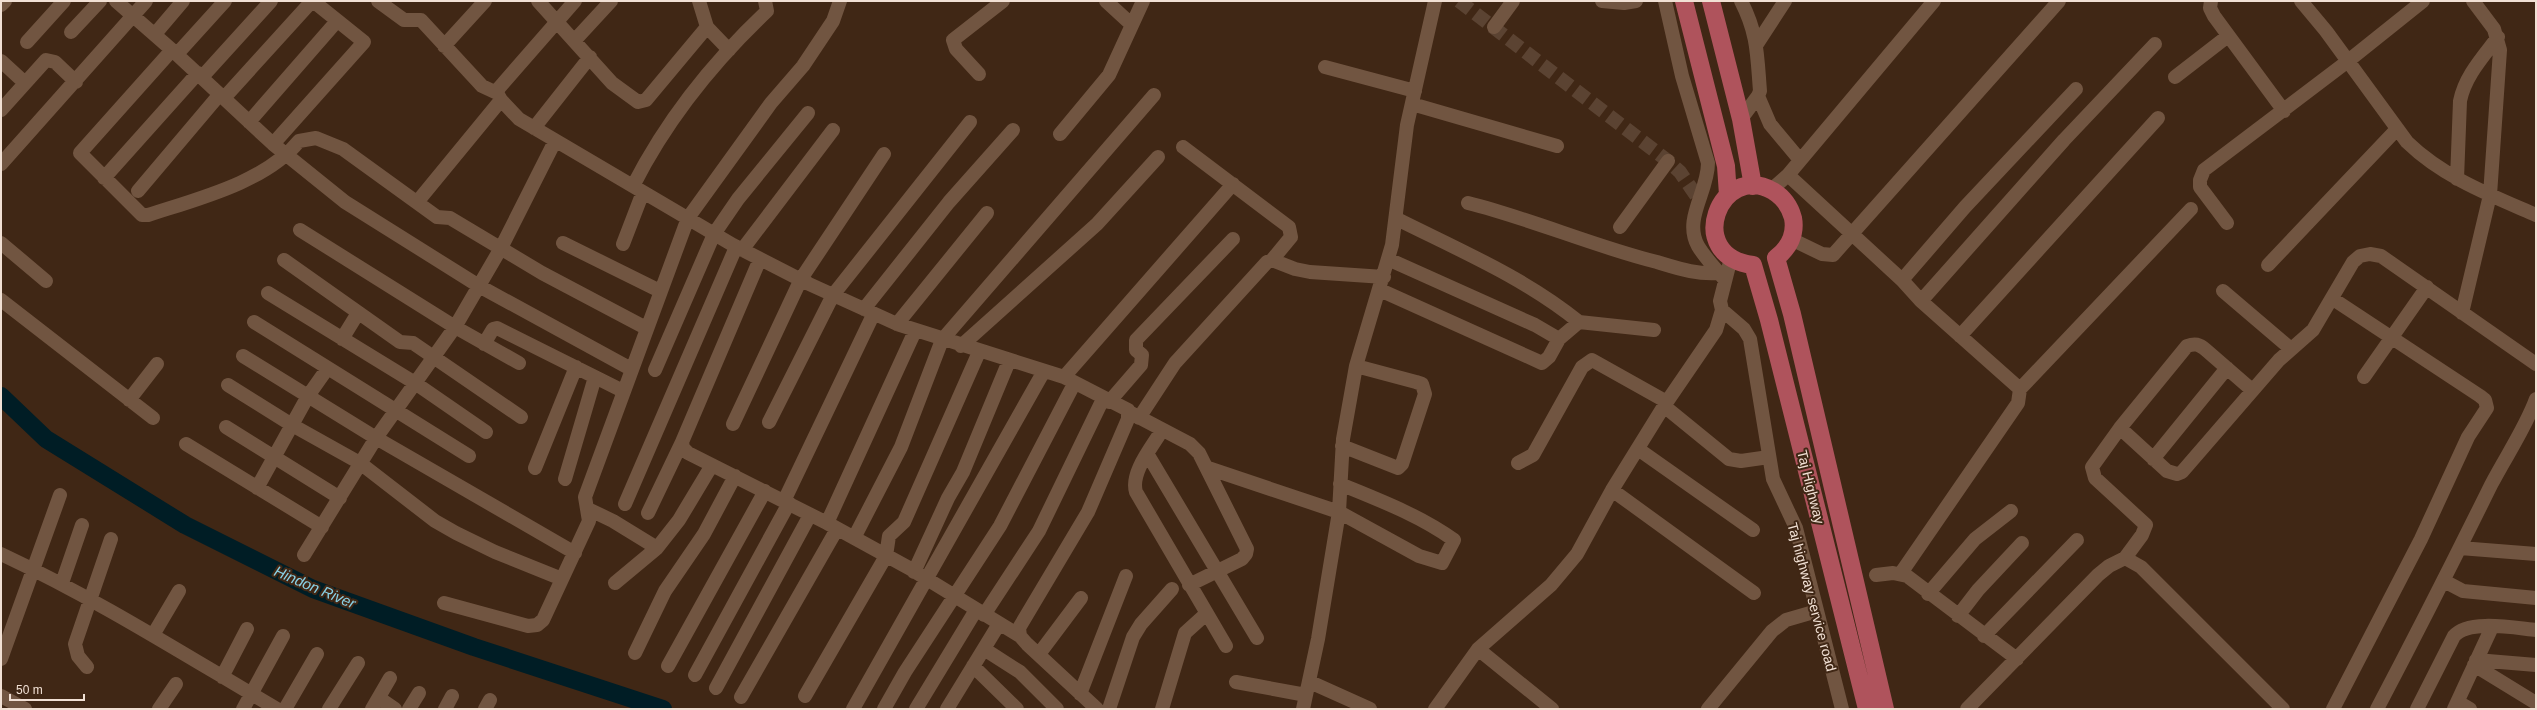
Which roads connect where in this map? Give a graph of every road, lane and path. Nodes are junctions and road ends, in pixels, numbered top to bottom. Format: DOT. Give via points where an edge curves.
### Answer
graph roads {
  1 [pos="5,1"];
  2 [pos="64,1"];
  3 [pos="100,1"];
  4 [pos="116,1"];
  5 [pos="146,1"];
  6 [pos="183,1"];
  7 [pos="225,1"];
  8 [pos="271,1"];
  9 [pos="312,1"];
  10 [pos="485,1"];
  11 [pos="538,1"];
  12 [pos="575,1"];
  13 [pos="611,1"];
  14 [pos="698,1"];
  15 [pos="765,1"];
  16 [pos="840,1"];
  17 [pos="1003,1"];
  18 [pos="1106,1"];
  19 [pos="1143,1"];
  20 [pos="1435,1"];
  21 [pos="1513,1"];
  22 [pos="1602,1"];
  23 [pos="1636,1"];
  24 [pos="1665,1"];
  25 [pos="1684,1"];
  26 [pos="1711,1"];
  27 [pos="1741,1"];
  28 [pos="1785,1"];
  29 [pos="1934,1"];
  30 [pos="2059,1"];
  31 [pos="2212,1"];
  32 [pos="2301,1"];
  33 [pos="2423,1"];
  34 [pos="2473,1"];
  35 [pos="386,3"];
  36 [pos="1,5"];
  37 [pos="133,15"];
  38 [pos="557,20"];
  39 [pos="337,21"];
  40 [pos="1131,24"];
  41 [pos="1494,26"];
  42 [pos="707,27"];
  43 [pos="71,32"];
  44 [pos="155,34"];
  45 [pos="2228,36"];
  46 [pos="2498,37"];
  47 [pos="575,40"];
  48 [pos="27,42"];
  49 [pos="1757,44"];
  50 [pos="2155,44"];
  51 [pos="444,46"];
  52 [pos="729,50"];
  53 [pos="175,52"];
  54 [pos="590,57"];
  55 [pos="1,61"];
  56 [pos="2348,62"];
  57 [pos="1325,68"];
  58 [pos="979,74"];
  59 [pos="200,75"];
  60 [pos="2175,77"];
  61 [pos="76,82"];
  62 [pos="25,83"];
  63 [pos="2076,89"];
  64 [pos="1154,95"];
  65 [pos="222,96"];
  66 [pos="499,96"];
  67 [pos="1758,96"];
  68 [pos="1414,98"];
  69 [pos="1,110"];
  70 [pos="2284,111"];
  71 [pos="808,113"];
  72 [pos="2158,118"];
  73 [pos="1741,119"];
  74 [pos="249,122"];
  75 [pos="970,122"];
  76 [pos="534,128"];
  77 [pos="2397,129"];
  78 [pos="832,130"];
  79 [pos="1012,130"];
  80 [pos="1060,134"];
  81 [pos="555,141"];
  82 [pos="273,144"];
  83 [pos="1557,146"];
  84 [pos="1183,147"];
  85 [pos="884,154"];
  86 [pos="287,156"];
  87 [pos="1158,156"];
  88 [pos="1800,160"];
  89 [pos="1668,161"];
  90 [pos="1,164"];
  91 [pos="1788,175"];
  92 [pos="104,178"];
  93 [pos="2458,179"];
  94 [pos="1233,184"];
  95 [pos="1753,186"];
  96 [pos="638,189"];
  97 [pos="1771,190"];
  98 [pos="138,191"];
  99 [pos="1728,195"];
  100 [pos="2490,195"];
  101 [pos="418,201"];
  102 [pos="1468,203"];
  103 [pos="2192,209"];
  104 [pos="986,213"];
  105 [pos="2536,215"];
  106 [pos="688,218"];
  107 [pos="1397,219"];
  108 [pos="2227,223"];
  109 [pos="1620,227"];
  110 [pos="300,230"];
  111 [pos="714,234"];
  112 [pos="1853,234"];
  113 [pos="1233,239"];
  114 [pos="1791,239"];
  115 [pos="1,243"];
  116 [pos="563,243"];
  117 [pos="623,244"];
  118 [pos="501,248"];
  119 [pos="739,248"];
  120 [pos="1731,258"];
  121 [pos="760,259"];
  122 [pos="1388,259"];
  123 [pos="284,260"];
  124 [pos="1272,260"];
  125 [pos="2268,264"];
  126 [pos="1722,276"];
  127 [pos="802,279"];
  128 [pos="46,280"];
  129 [pos="1902,280"];
  130 [pos="1382,284"];
  131 [pos="479,286"];
  132 [pos="2427,287"];
  133 [pos="660,291"];
  134 [pos="2223,291"];
  135 [pos="268,293"];
  136 [pos="833,295"];
  137 [pos="2333,299"];
  138 [pos="1,300"];
  139 [pos="1921,301"];
  140 [pos="1722,310"];
  141 [pos="868,312"];
  142 [pos="358,313"];
  143 [pos="2462,313"];
  144 [pos="254,322"];
  145 [pos="1579,322"];
  146 [pos="897,324"];
  147 [pos="454,327"];
  148 [pos="646,328"];
  149 [pos="1654,330"];
  150 [pos="915,331"];
  151 [pos="1960,336"];
  152 [pos="2393,337"];
  153 [pos="342,338"];
  154 [pos="1559,339"];
  155 [pos="942,340"];
  156 [pos="484,344"];
  157 [pos="961,346"];
  158 [pos="2291,348"];
  159 [pos="979,352"];
  160 [pos="243,356"];
  161 [pos="435,356"];
  162 [pos="1009,361"];
  163 [pos="519,363"];
  164 [pos="157,364"];
  165 [pos="2536,364"];
  166 [pos="1356,366"];
  167 [pos="576,367"];
  168 [pos="327,368"];
  169 [pos="2227,368"];
  170 [pos="631,369"];
  171 [pos="655,370"];
  172 [pos="1044,371"];
  173 [pos="595,377"];
  174 [pos="2364,377"];
  175 [pos="1069,381"];
  176 [pos="415,383"];
  177 [pos="228,385"];
  178 [pos="2020,389"];
  179 [pos="2252,390"];
  180 [pos="623,391"];
  181 [pos="308,396"];
  182 [pos="2536,399"];
  183 [pos="129,400"];
  184 [pos="1106,400"];
  185 [pos="1666,404"];
  186 [pos="396,410"];
  187 [pos="1134,415"];
  188 [pos="521,417"];
  189 [pos="153,418"];
  190 [pos="2532,418"];
  191 [pos="769,422"];
  192 [pos="733,424"];
  193 [pos="292,425"];
  194 [pos="226,427"];
  195 [pos="2120,428"];
  196 [pos="1162,430"];
  197 [pos="486,432"];
  198 [pos="376,438"];
  199 [pos="682,442"];
  200 [pos="186,444"];
  201 [pos="1342,446"];
  202 [pos="1638,449"];
  203 [pos="1148,455"];
  204 [pos="469,456"];
  205 [pos="274,457"];
  206 [pos="1770,457"];
  207 [pos="2153,459"];
  208 [pos="360,463"];
  209 [pos="1518,463"];
  210 [pos="712,465"];
  211 [pos="535,468"];
  212 [pos="1208,468"];
  213 [pos="735,476"];
  214 [pos="565,479"];
  215 [pos="1340,484"];
  216 [pos="257,488"];
  217 [pos="1612,490"];
  218 [pos="765,491"];
  219 [pos="60,495"];
  220 [pos="340,498"];
  221 [pos="786,502"];
  222 [pos="625,504"];
  223 [pos="588,509"];
  224 [pos="2011,511"];
  225 [pos="1339,512"];
  226 [pos="648,513"];
  227 [pos="810,515"];
  228 [pos="82,525"];
  229 [pos="832,526"];
  230 [pos="322,527"];
  231 [pos="1753,530"];
  232 [pos="854,538"];
  233 [pos="111,539"];
  234 [pos="2077,540"];
  235 [pos="2022,543"];
  236 [pos="657,548"];
  237 [pos="2460,548"];
  238 [pos="575,553"];
  239 [pos="1,554"];
  240 [pos="2536,554"];
  241 [pos="304,555"];
  242 [pos="886,556"];
  243 [pos="2125,558"];
  244 [pos="32,569"];
  245 [pos="1218,571"];
  246 [pos="914,572"];
  247 [pos="1901,573"];
  248 [pos="1876,574"];
  249 [pos="1126,576"];
  250 [pos="562,579"];
  251 [pos="927,580"];
  252 [pos="2444,581"];
  253 [pos="62,583"];
  254 [pos="616,583"];
  255 [pos="1189,585"];
  256 [pos="1172,589"];
  257 [pos="179,591"];
  258 [pos="1754,593"];
  259 [pos="1928,594"];
  260 [pos="955,597"];
  261 [pos="1080,598"];
  262 [pos="2536,598"];
  263 [pos="90,600"];
  264 [pos="444,603"];
  265 [pos="1817,612"];
  266 [pos="980,613"];
  267 [pos="1206,614"];
  268 [pos="1958,616"];
  269 [pos="999,624"];
  270 [pos="2492,627"];
  271 [pos="247,629"];
  272 [pos="2536,630"];
  273 [pos="153,635"];
  274 [pos="283,636"];
  275 [pos="1020,636"];
  276 [pos="1984,636"];
  277 [pos="1257,638"];
  278 [pos="1226,646"];
  279 [pos="984,649"];
  280 [pos="1478,649"];
  281 [pos="635,653"];
  282 [pos="317,654"];
  283 [pos="1039,654"];
  284 [pos="1,659"];
  285 [pos="2017,659"];
  286 [pos="2475,662"];
  287 [pos="358,663"];
  288 [pos="2536,665"];
  289 [pos="668,666"];
  290 [pos="973,666"];
  291 [pos="87,667"];
  292 [pos="695,675"];
  293 [pos="222,677"];
  294 [pos="390,678"];
  295 [pos="1236,682"];
  296 [pos="176,684"];
  297 [pos="716,688"];
  298 [pos="1308,688"];
  299 [pos="419,693"];
  300 [pos="251,694"];
  301 [pos="1080,694"];
  302 [pos="1,696"];
  303 [pos="452,696"];
  304 [pos="805,696"];
  305 [pos="741,697"];
  306 [pos="2536,703"];
  307 [pos="376,704"];
  308 [pos="2456,705"];
  309 [pos="2337,708"];
  310 [pos="25,709"];
  311 [pos="159,709"];
  312 [pos="243,709"];
  313 [pos="277,709"];
  314 [pos="285,709"];
  315 [pos="329,709"];
  316 [pos="395,709"];
  317 [pos="409,709"];
  318 [pos="445,709"];
  319 [pos="853,709"];
  320 [pos="884,709"];
  321 [pos="916,709"];
  322 [pos="947,709"];
  323 [pos="1017,709"];
  324 [pos="1056,709"];
  325 [pos="1097,709"];
  326 [pos="1109,709"];
  327 [pos="1162,709"];
  328 [pos="1303,709"];
  329 [pos="1370,709"];
  330 [pos="1435,709"];
  331 [pos="1553,709"];
  332 [pos="1708,709"];
  333 [pos="1842,709"];
  334 [pos="1867,709"];
  335 [pos="1885,709"];
  336 [pos="1967,709"];
  337 [pos="2283,709"];
  338 [pos="2377,709"];
  339 [pos="2418,709"];
  340 [pos="2470,709"];
  1 -- 36 [label="street"];
  2 -- 48 [label="street"];
  3 -- 43 [label="street"];
  4 -- 37 [label="street"];
  5 -- 37 [label="street"];
  6 -- 44 [label="street"];
  7 -- 53 [label="street"];
  8 -- 59 [label="street"];
  9 -- 39 [label="street"];
  9 -- 65 [label="street"];
  10 -- 51 [label="street"];
  11 -- 38 [label="street"];
  12 -- 38 [label="street"];
  13 -- 47 [label="street"];
  14 -- 42 [label="street"];
  15 -- 52 [label="street" via="767,11 747,27"];
  16 -- 106 [label="street" via="833,20 803,66 772,103"];
  17 -- 58 [label="street" via="953,40 956,49"];
  18 -- 40 [label="street"];
  19 -- 40 [label="street"];
  20 -- 68 [label="street"];
  21 -- 41 [label="street"];
  22 -- 23 [label="street"];
  24 -- 126 [label="street" via="1682,76 1708,163 1708,174 1693,218 1694,237 1699,248"];
  25 -- 99 [label="main road" via="1726,166"];
  26 -- 73 [label="main road"];
  27 -- 49 [label="street"];
  28 -- 49 [label="street"];
  29 -- 88 [label="street"];
  30 -- 112 [label="street"];
  31 -- 45 [label="street" via="2210,8"];
  32 -- 56 [label="street"];
  33 -- 56 [label="street"];
  34 -- 46 [label="street"];
  35 -- 51 [label="street" via="404,20 420,20"];
  37 -- 44 [label="street"];
  37 -- 61 [label="street"];
  38 -- 47 [label="street"];
  38 -- 66 [label="street"];
  39 -- 74 [label="street"];
  39 -- 82 [label="street" via="364,42"];
  40 -- 80 [label="street" via="1109,75"];
  42 -- 52 [label="street"];
  42 -- 54 [label="street" via="643,103 623,92"];
  44 -- 53 [label="street"];
  45 -- 60 [label="street"];
  45 -- 70 [label="street"];
  46 -- 93 [label="street" via="2462,90"];
  46 -- 100 [label="street" via="2500,50"];
  47 -- 54 [label="street"];
  49 -- 67 [label="street" via="1760,90"];
  50 -- 139 [label="street" via="2064,140"];
  51 -- 66 [label="street" via="482,86"];
  52 -- 96 [label="street" via="668,126"];
  53 -- 59 [label="street"];
  53 -- 92 [label="street" via="80,153"];
  54 -- 76 [label="street"];
  55 -- 62 [label="street"];
  56 -- 70 [label="street"];
  56 -- 77 [label="street"];
  57 -- 68 [label="street"];
  59 -- 65 [label="street"];
  59 -- 92 [label="street"];
  61 -- 62 [label="street" via="55,62 49,60"];
  61 -- 90 [label="street"];
  62 -- 69 [label="street"];
  63 -- 129 [label="street" via="1965,207"];
  64 -- 155 [label="street"];
  65 -- 74 [label="street"];
  65 -- 98 [label="street"];
  66 -- 76 [label="street" via="519,118"];
  66 -- 101 [label="street"];
  67 -- 73 [label="street"];
  67 -- 88 [label="street" via="1770,124"];
  68 -- 83 [label="street"];
  68 -- 107 [label="street" via="1407,125"];
  70 -- 108 [label="street" via="2204,170 2201,175 2200,186"];
  71 -- 111 [label="street" via="738,199"];
  72 -- 151 [label="street"];
  73 -- 95 [label="main road"];
  74 -- 82 [label="street"];
  75 -- 136 [label="street"];
  76 -- 81 [label="street"];
  77 -- 93 [label="street" via="2422,156"];
  77 -- 125 [label="street"];
  78 -- 119 [label="street"];
  79 -- 141 [label="street" via="949,202"];
  81 -- 96 [label="street"];
  81 -- 118 [label="street"];
  82 -- 86 [label="street"];
  84 -- 94 [label="street"];
  85 -- 127 [label="street"];
  86 -- 92 [label="street" via="264,170 211,194 145,216"];
  86 -- 101 [label="street" via="298,141 311,138 322,140 343,149"];
  86 -- 131 [label="street" via="345,202"];
  87 -- 157 [label="street" via="1097,224"];
  88 -- 91 [label="street"];
  89 -- 109 [label="street"];
  91 -- 97 [label="street"];
  91 -- 112 [label="street"];
  93 -- 100 [label="street"];
  94 -- 124 [label="street" via="1290,227 1291,237"];
  94 -- 175 [label="street"];
  95 -- 97 [label="main road"];
  95 -- 99 [label="main road"];
  96 -- 106 [label="street"];
  96 -- 117 [label="street"];
  97 -- 114 [label="main road" via="1783,199 1790,211 1793,225"];
  99 -- 120 [label="main road" via="1719,207 1714,228 1721,248"];
  100 -- 105 [label="street"];
  100 -- 143 [label="street"];
  101 -- 118 [label="street" via="436,217 450,218"];
  102 -- 126 [label="street" via="1507,213 1632,256 1696,273"];
  103 -- 178 [label="street"];
  104 -- 146 [label="street"];
  106 -- 111 [label="street"];
  106 -- 133 [label="street"];
  107 -- 122 [label="street"];
  107 -- 145 [label="street" via="1494,267 1556,303"];
  110 -- 147 [label="street"];
  111 -- 119 [label="street"];
  111 -- 171 [label="street"];
  112 -- 114 [label="street" via="1833,255 1822,254"];
  112 -- 129 [label="street"];
  113 -- 184 [label="street" via="1136,340 1136,350 1142,355 1141,365"];
  114 -- 335 [label="main road" via="1785,250 1776,258 1792,314"];
  115 -- 128 [label="street"];
  116 -- 133 [label="street"];
  118 -- 131 [label="street"];
  118 -- 148 [label="street"];
  119 -- 121 [label="street"];
  119 -- 222 [label="street"];
  120 -- 126 [label="street"];
  120 -- 334 [label="main road, Taj Highway" via="1753,265"];
  121 -- 127 [label="street"];
  121 -- 199 [label="street"];
  122 -- 130 [label="street"];
  122 -- 154 [label="street" via="1535,325"];
  123 -- 142 [label="street"];
  124 -- 130 [label="street" via="1294,269"];
  124 -- 187 [label="street" via="1267,262 1176,363"];
  126 -- 140 [label="street"];
  127 -- 136 [label="street"];
  127 -- 192 [label="street"];
  129 -- 139 [label="street"];
  130 -- 154 [label="street" via="1538,363 1545,362"];
  130 -- 166 [label="street"];
  131 -- 147 [label="street"];
  131 -- 170 [label="street"];
  132 -- 137 [label="street" via="2381,256 2370,254 2360,256 2353,262"];
  132 -- 143 [label="street"];
  132 -- 152 [label="street"];
  133 -- 148 [label="street"];
  134 -- 158 [label="street"];
  135 -- 153 [label="street"];
  136 -- 141 [label="street"];
  136 -- 191 [label="street"];
  137 -- 152 [label="street"];
  137 -- 158 [label="street" via="2313,330"];
  138 -- 183 [label="street"];
  139 -- 151 [label="street"];
  140 -- 185 [label="street" via="1711,339"];
  140 -- 206 [label="street, Taj highway service road" via="1744,329 1750,339"];
  141 -- 146 [label="street"];
  141 -- 221 [label="street"];
  142 -- 153 [label="street"];
  142 -- 161 [label="street" via="400,342 413,342"];
  143 -- 165 [label="street"];
  144 -- 168 [label="street"];
  145 -- 149 [label="street"];
  145 -- 154 [label="street"];
  146 -- 150 [label="street"];
  147 -- 156 [label="street"];
  147 -- 161 [label="street"];
  148 -- 170 [label="street"];
  150 -- 155 [label="street"];
  150 -- 229 [label="street"];
  151 -- 178 [label="street"];
  152 -- 174 [label="street"];
  152 -- 309 [label="street" via="2480,396 2486,402 2487,408 2468,437 2421,539"];
  153 -- 176 [label="street"];
  155 -- 157 [label="street"];
  155 -- 232 [label="street" via="901,447"];
  156 -- 163 [label="street"];
  156 -- 167 [label="street" via="493,329 497,328"];
  157 -- 159 [label="street"];
  158 -- 179 [label="street"];
  159 -- 162 [label="street"];
  159 -- 242 [label="street" via="904,522 887,541"];
  160 -- 181 [label="street"];
  161 -- 176 [label="street"];
  161 -- 188 [label="street"];
  162 -- 172 [label="street"];
  162 -- 246 [label="street" via="963,472 948,498"];
  164 -- 183 [label="street"];
  166 -- 201 [label="street"];
  166 -- 201 [label="street" via="1422,384 1425,394 1402,464 1398,468"];
  167 -- 173 [label="street"];
  167 -- 211 [label="street"];
  168 -- 181 [label="street"];
  168 -- 186 [label="street"];
  169 -- 179 [label="street"];
  169 -- 195 [label="street" via="2199,344 2187,346"];
  169 -- 207 [label="street"];
  170 -- 180 [label="street"];
  172 -- 175 [label="street"];
  172 -- 251 [label="street"];
  173 -- 180 [label="street"];
  173 -- 214 [label="street"];
  175 -- 184 [label="street"];
  175 -- 260 [label="street" via="1000,526"];
  176 -- 186 [label="street"];
  176 -- 197 [label="street"];
  177 -- 193 [label="street"];
  178 -- 247 [label="street" via="2018,403"];
  179 -- 207 [label="street" via="2182,472 2172,473"];
  180 -- 223 [label="street" via="585,497"];
  181 -- 193 [label="street"];
  181 -- 198 [label="street"];
  182 -- 190 [label="street"];
  183 -- 189 [label="street"];
  184 -- 187 [label="street"];
  184 -- 266 [label="street" via="1040,531"];
  185 -- 202 [label="street"];
  185 -- 206 [label="street" via="1729,459 1741,461"];
  185 -- 209 [label="street" via="1592,360 1582,367 1533,455"];
  186 -- 198 [label="street"];
  186 -- 204 [label="street"];
  187 -- 196 [label="street"];
  187 -- 275 [label="street" via="1088,512 1019,628"];
  190 -- 237 [label="street" via="2495,478"];
  193 -- 205 [label="street"];
  193 -- 208 [label="street"];
  194 -- 205 [label="street"];
  195 -- 207 [label="street"];
  195 -- 243 [label="street" via="2092,467 2092,473 2146,525"];
  196 -- 203 [label="street"];
  196 -- 212 [label="street" via="1190,444"];
  198 -- 208 [label="street"];
  198 -- 238 [label="street"];
  199 -- 210 [label="street" via="688,453"];
  199 -- 226 [label="street"];
  200 -- 216 [label="street"];
  201 -- 215 [label="street"];
  202 -- 217 [label="street"];
  202 -- 231 [label="street"];
  203 -- 245 [label="street"];
  203 -- 255 [label="street" via="1134,484 1136,492"];
  205 -- 216 [label="street"];
  205 -- 220 [label="street"];
  206 -- 265 [label="street, Taj highway service road" via="1773,479 1796,528"];
  208 -- 220 [label="street"];
  208 -- 250 [label="street" via="435,521 495,552"];
  210 -- 213 [label="street"];
  210 -- 236 [label="street" via="679,520"];
  212 -- 225 [label="street"];
  212 -- 245 [label="street" via="1247,549 1242,559"];
  213 -- 218 [label="street"];
  213 -- 281 [label="street" via="704,534 665,591"];
  215 -- 225 [label="street"];
  215 -- 225 [label="street" via="1396,507 1437,528 1454,540 1442,563 1419,556"];
  216 -- 230 [label="street"];
  217 -- 258 [label="street"];
  217 -- 280 [label="street" via="1589,535 1563,572"];
  218 -- 221 [label="street"];
  218 -- 289 [label="street"];
  219 -- 244 [label="street"];
  220 -- 230 [label="street"];
  221 -- 227 [label="street"];
  221 -- 292 [label="street"];
  223 -- 236 [label="street"];
  223 -- 238 [label="street" via="589,522"];
  224 -- 259 [label="street" via="1975,539"];
  225 -- 298 [label="street"];
  227 -- 229 [label="street"];
  227 -- 297 [label="street"];
  228 -- 253 [label="street"];
  229 -- 232 [label="street"];
  229 -- 305 [label="street"];
  230 -- 241 [label="street"];
  232 -- 242 [label="street"];
  233 -- 263 [label="street"];
  234 -- 276 [label="street"];
  235 -- 268 [label="street" via="1978,590"];
  236 -- 254 [label="street"];
  237 -- 240 [label="street"];
  237 -- 252 [label="street"];
  238 -- 250 [label="street"];
  239 -- 244 [label="street"];
  242 -- 246 [label="street"];
  242 -- 304 [label="street"];
  243 -- 285 [label="street" via="2098,575"];
  243 -- 337 [label="street" via="2141,567"];
  244 -- 253 [label="street"];
  244 -- 284 [label="street"];
  245 -- 255 [label="street"];
  245 -- 277 [label="street"];
  246 -- 251 [label="street"];
  247 -- 248 [label="street"];
  247 -- 259 [label="street"];
  249 -- 301 [label="street"];
  250 -- 264 [label="street" via="543,620 537,625 528,626"];
  251 -- 260 [label="street"];
  251 -- 319 [label="street"];
  252 -- 262 [label="street" via="2463,591"];
  252 -- 338 [label="street"];
  253 -- 263 [label="street"];
  255 -- 267 [label="street"];
  256 -- 326 [label="street" via="1133,637"];
  257 -- 273 [label="street"];
  259 -- 268 [label="street"];
  260 -- 266 [label="street"];
  260 -- 320 [label="street" via="905,672"];
  261 -- 283 [label="street"];
  263 -- 273 [label="street"];
  263 -- 291 [label="street" via="75,650"];
  265 -- 332 [label="street" via="1786,620 1772,631"];
  265 -- 333 [label="street, Taj highway service road"];
  266 -- 269 [label="street"];
  266 -- 321 [label="street"];
  267 -- 278 [label="street"];
  267 -- 327 [label="street" via="1185,633"];
  268 -- 276 [label="street"];
  269 -- 275 [label="street"];
  269 -- 279 [label="street"];
  270 -- 272 [label="street"];
  270 -- 286 [label="street"];
  270 -- 339 [label="street" via="2468,627 2459,630"];
  271 -- 293 [label="street"];
  273 -- 293 [label="street"];
  274 -- 300 [label="street"];
  275 -- 283 [label="street"];
  276 -- 285 [label="street"];
  279 -- 290 [label="street"];
  279 -- 324 [label="street" via="1020,672"];
  280 -- 330 [label="street"];
  280 -- 331 [label="street"];
  282 -- 314 [label="street"];
  283 -- 301 [label="street"];
  285 -- 336 [label="street"];
  286 -- 288 [label="street"];
  286 -- 306 [label="street"];
  286 -- 308 [label="street"];
  287 -- 315 [label="street"];
  290 -- 322 [label="street"];
  290 -- 323 [label="street"];
  293 -- 300 [label="street"];
  294 -- 307 [label="street"];
  295 -- 298 [label="street"];
  296 -- 311 [label="street"];
  298 -- 328 [label="street"];
  298 -- 329 [label="street"];
  299 -- 317 [label="street"];
  300 -- 312 [label="street"];
  300 -- 313 [label="street"];
  301 -- 325 [label="street"];
  302 -- 310 [label="street"];
  303 -- 318 [label="street"];
  307 -- 316 [label="street"];
  308 -- 340 [label="street"];
}
